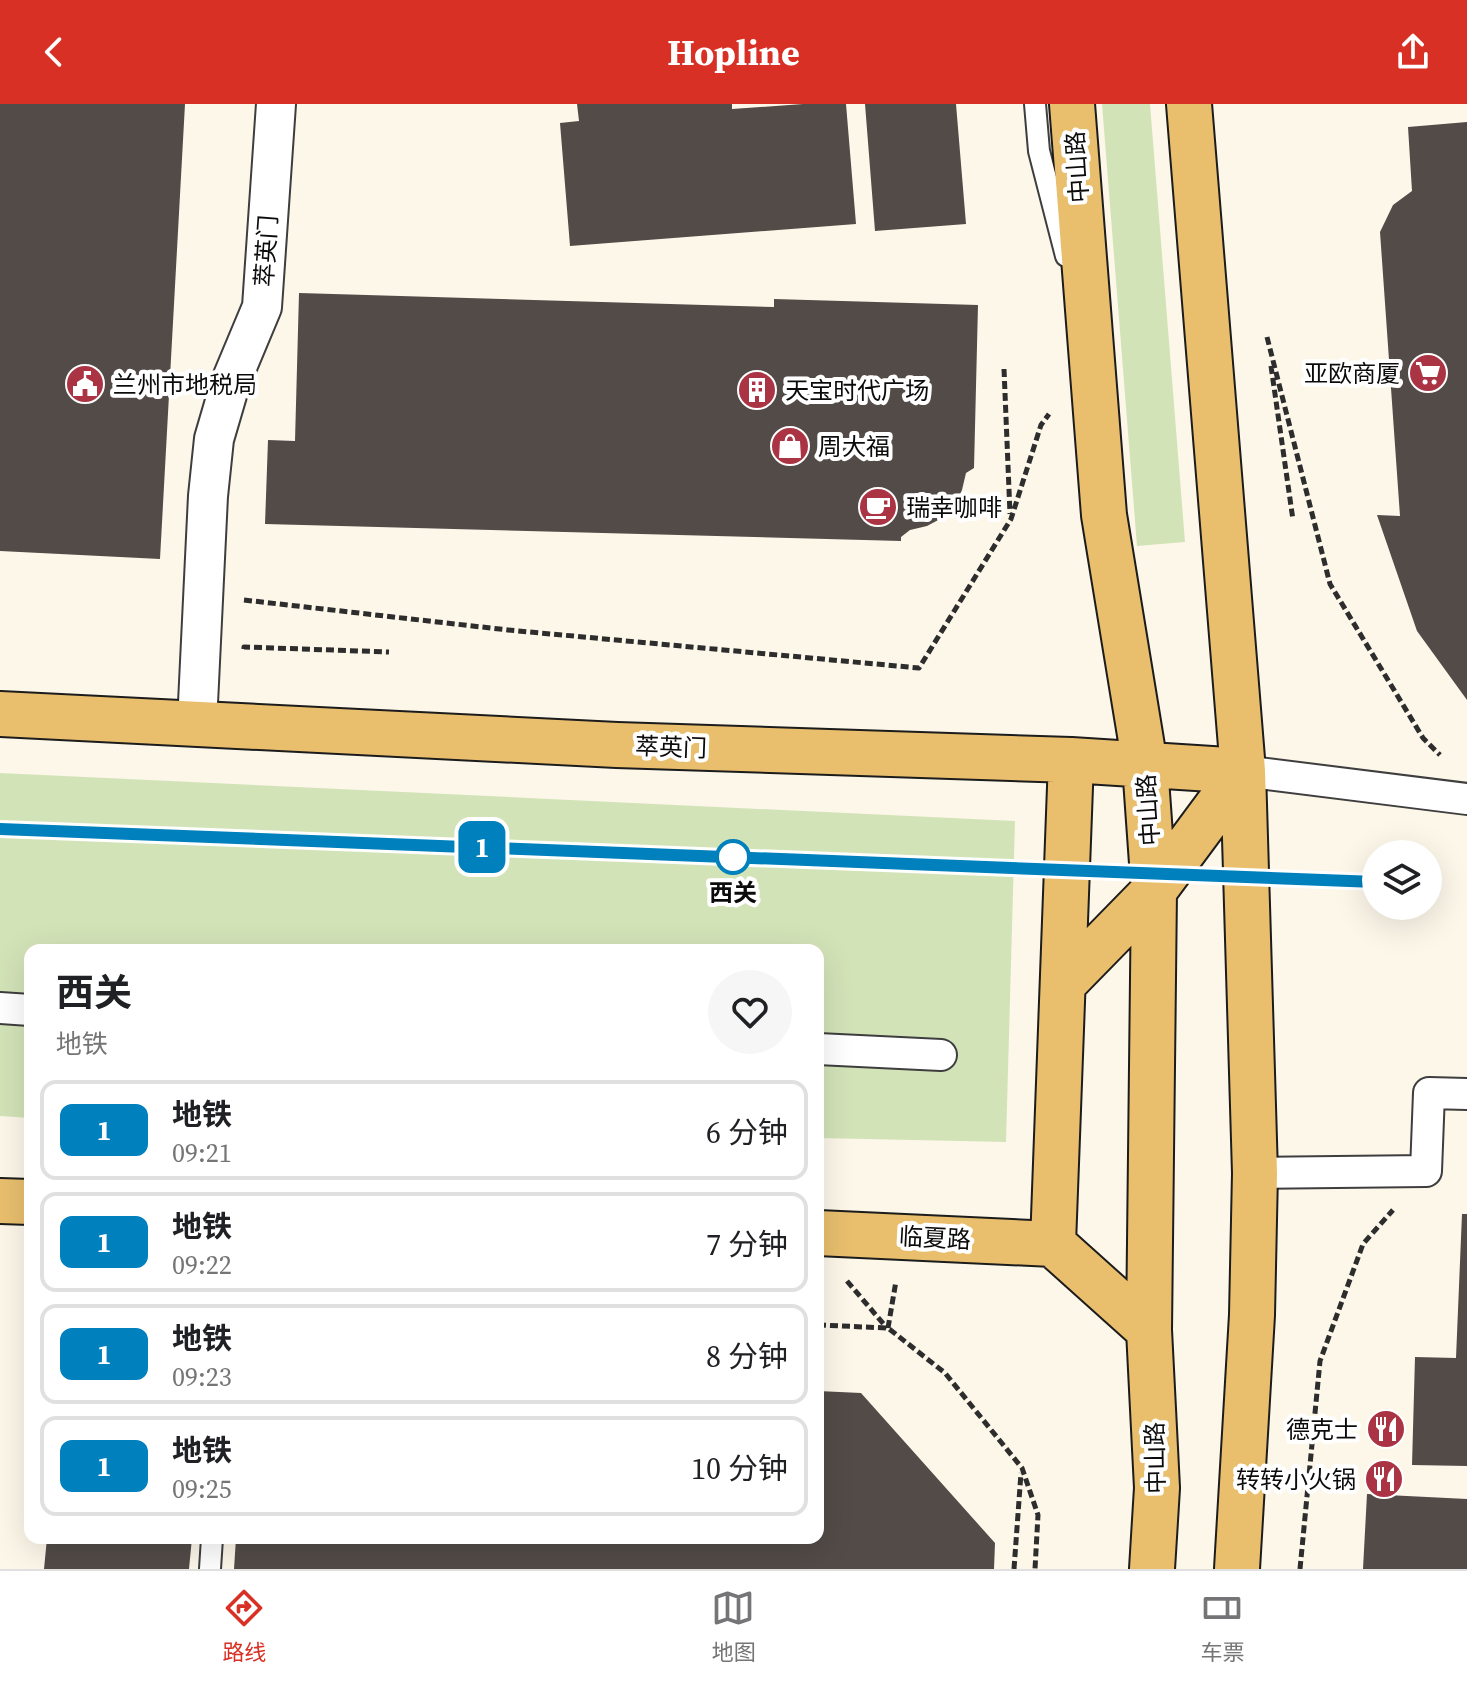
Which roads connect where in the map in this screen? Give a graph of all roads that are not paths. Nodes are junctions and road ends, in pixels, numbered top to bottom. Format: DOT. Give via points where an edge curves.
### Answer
graph roads {
  1 [pos="276,104"];
  2 [pos="1035,104"];
  3 [pos="1072,104"];
  4 [pos="1197,105"];
  5 [pos="1091,352"];
  6 [pos="0,714"];
  7 [pos="197,724"];
  8 [pos="1071,760"];
  9 [pos="1145,765"];
  10 [pos="1243,771"];
  11 [pos="1467,799"];
  12 [pos="1154,891"];
  13 [pos="1064,983"];
  14 [pos="0,1008"];
  15 [pos="24,1010"];
  16 [pos="824,1049"];
  17 [pos="941,1055"];
  18 [pos="1467,1094"];
  19 [pos="1255,1173"];
  20 [pos="0,1201"];
  21 [pos="24,1202"];
  22 [pos="824,1233"];
  23 [pos="1053,1244"];
  24 [pos="1149,1330"];
  25 [pos="212,1544"];
  26 [pos="210,1569"];
  27 [pos="1152,1569"];
  28 [pos="1237,1569"];
  1 -- 7 [label="street, 萃英门" via="262,307 214,439"];
  2 -- 5 [label="lane" via="1039,151"];
  3 -- 5 [label="main road, 中山路"];
  4 -- 10 [label="main road"];
  5 -- 9 [label="main road, 中山路" via="1104,515"];
  6 -- 7 [label="main road, 萃英门"];
  7 -- 8 [label="main road, 萃英门"];
  8 -- 9 [label="main road, 萃英门"];
  8 -- 13 [label="main road"];
  9 -- 10 [label="main road, 萃英门"];
  9 -- 12 [label="main road, 中山路"];
  10 -- 11 [label="street"];
  10 -- 12 [label="main road"];
  10 -- 19 [label="main road"];
  12 -- 13 [label="main road"];
  12 -- 24 [label="main road, 中山路"];
  13 -- 23 [label="main road"];
  14 -- 15 [label="street"];
  16 -- 17 [label="street"];
  18 -- 19 [label="street" via="1429,1093 1426,1171"];
  19 -- 28 [label="main road"];
  20 -- 21 [label="main road"];
  22 -- 23 [label="main road, 临夏路"];
  23 -- 24 [label="main road"];
  24 -- 27 [label="main road, 中山路" via="1157,1488"];
  25 -- 26 [label="lane"];
}
